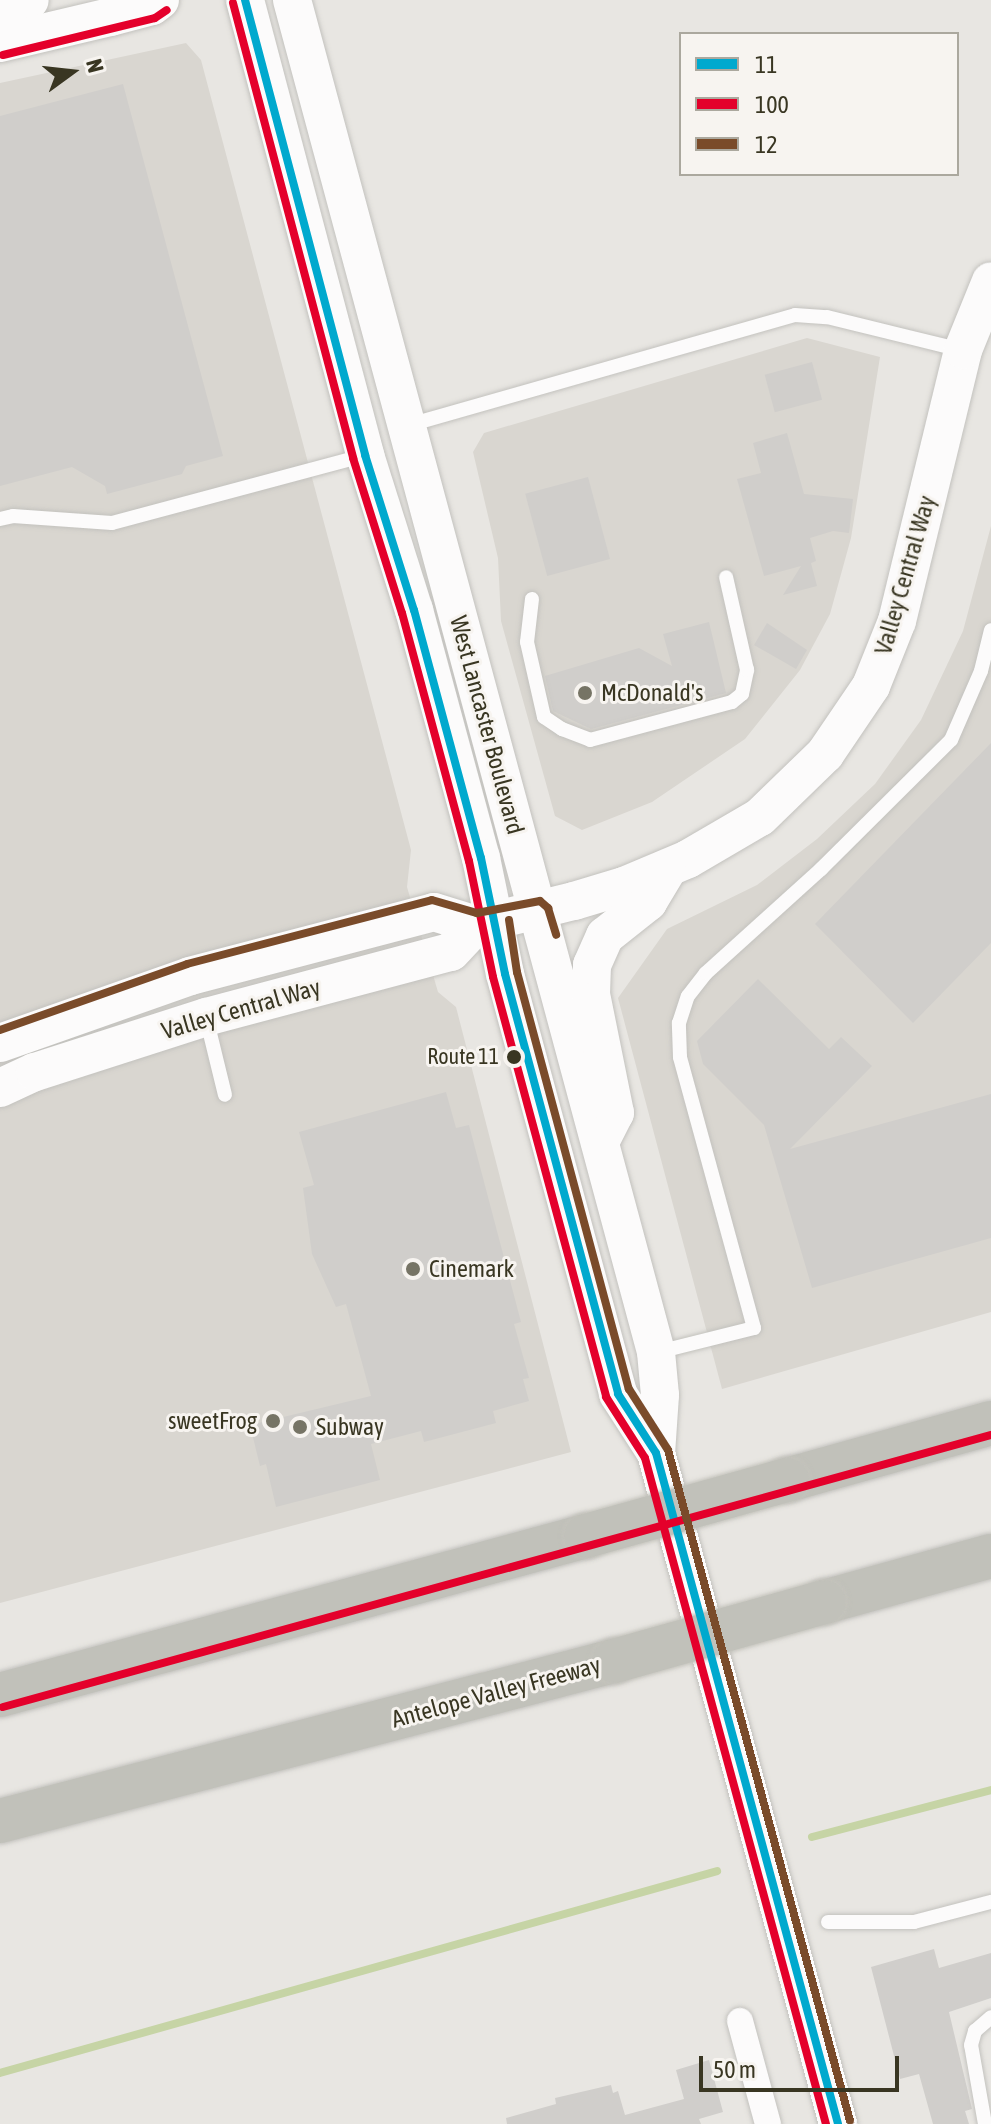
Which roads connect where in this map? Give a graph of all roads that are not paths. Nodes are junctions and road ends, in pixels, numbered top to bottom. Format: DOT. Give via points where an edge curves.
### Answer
graph roads {
  1 [pos="30,0"];
  2 [pos="160,0"];
  3 [pos="245,0"];
  4 [pos="292,0"];
  5 [pos="0,5"];
  6 [pos="0,43"];
  7 [pos="991,281"];
  8 [pos="963,350"];
  9 [pos="405,426"];
  10 [pos="365,455"];
  11 [pos="0,519"];
  12 [pos="726,577"];
  13 [pos="532,599"];
  14 [pos="991,630"];
  15 [pos="667,868"];
  16 [pos="537,912"];
  17 [pos="486,923"];
  18 [pos="206,1017"];
  19 [pos="0,1043"];
  20 [pos="0,1088"];
  21 [pos="225,1095"];
  22 [pos="599,1144"];
  23 [pos="656,1352"];
  24 [pos="991,1423"];
  25 [pos="656,1453"];
  26 [pos="991,1556"];
  27 [pos="0,1695"];
  28 [pos="0,1821"];
  29 [pos="991,1902"];
  30 [pos="828,1922"];
  31 [pos="991,2017"];
  32 [pos="740,2021"];
  33 [pos="768,2124"];
  34 [pos="838,2124"];
  35 [pos="985,2124"];
  1 -- 5 [label="street"];
  2 -- 6 [label="street"];
  3 -- 10 [label="street, West Lancaster Boulevard"];
  4 -- 9 [label="street, West Lancaster Boulevard"];
  7 -- 8 [label="street, Valley Central Way"];
  8 -- 9 [label="lane" via="827,317 795,315"];
  8 -- 15 [label="street, Valley Central Way" via="897,621 871,686 825,754 760,817"];
  9 -- 16 [label="street, West Lancaster Boulevard"];
  10 -- 11 [label="lane" via="112,523"];
  10 -- 17 [label="street, West Lancaster Boulevard" via="414,610"];
  12 -- 13 [label="lane" via="747,670 742,694 732,702 590,740 544,717 527,642"];
  14 -- 23 [label="lane" via="981,671 951,740 688,996 679,1023 680,1057 754,1328"];
  15 -- 16 [label="street, Valley Central Way"];
  15 -- 22 [label="street" via="648,902 605,936 592,965 591,994 615,1113"];
  16 -- 17 [label="street, Valley Central Way"];
  16 -- 22 [label="street, West Lancaster Boulevard"];
  17 -- 18 [label="street, Valley Central Way" via="451,952"];
  17 -- 19 [label="street, Valley Central Way" via="434,912 190,976"];
  17 -- 25 [label="street, West Lancaster Boulevard" via="505,974 618,1394"];
  18 -- 20 [label="street, Valley Central Way"];
  18 -- 21 [label="lane"];
  22 -- 23 [label="street, West Lancaster Boulevard"];
  23 -- 25 [label="street, West Lancaster Boulevard"];
  24 -- 27 [label="highway, bridge"];
  25 -- 34 [label="street, West Lancaster Boulevard"];
  26 -- 28 [label="highway, Antelope Valley Freeway, bridge" via="614,1661"];
  29 -- 30 [label="lane" via="914,1922"];
  31 -- 35 [label="lane" via="975,2031 971,2045"];
  32 -- 33 [label="street"];
}
